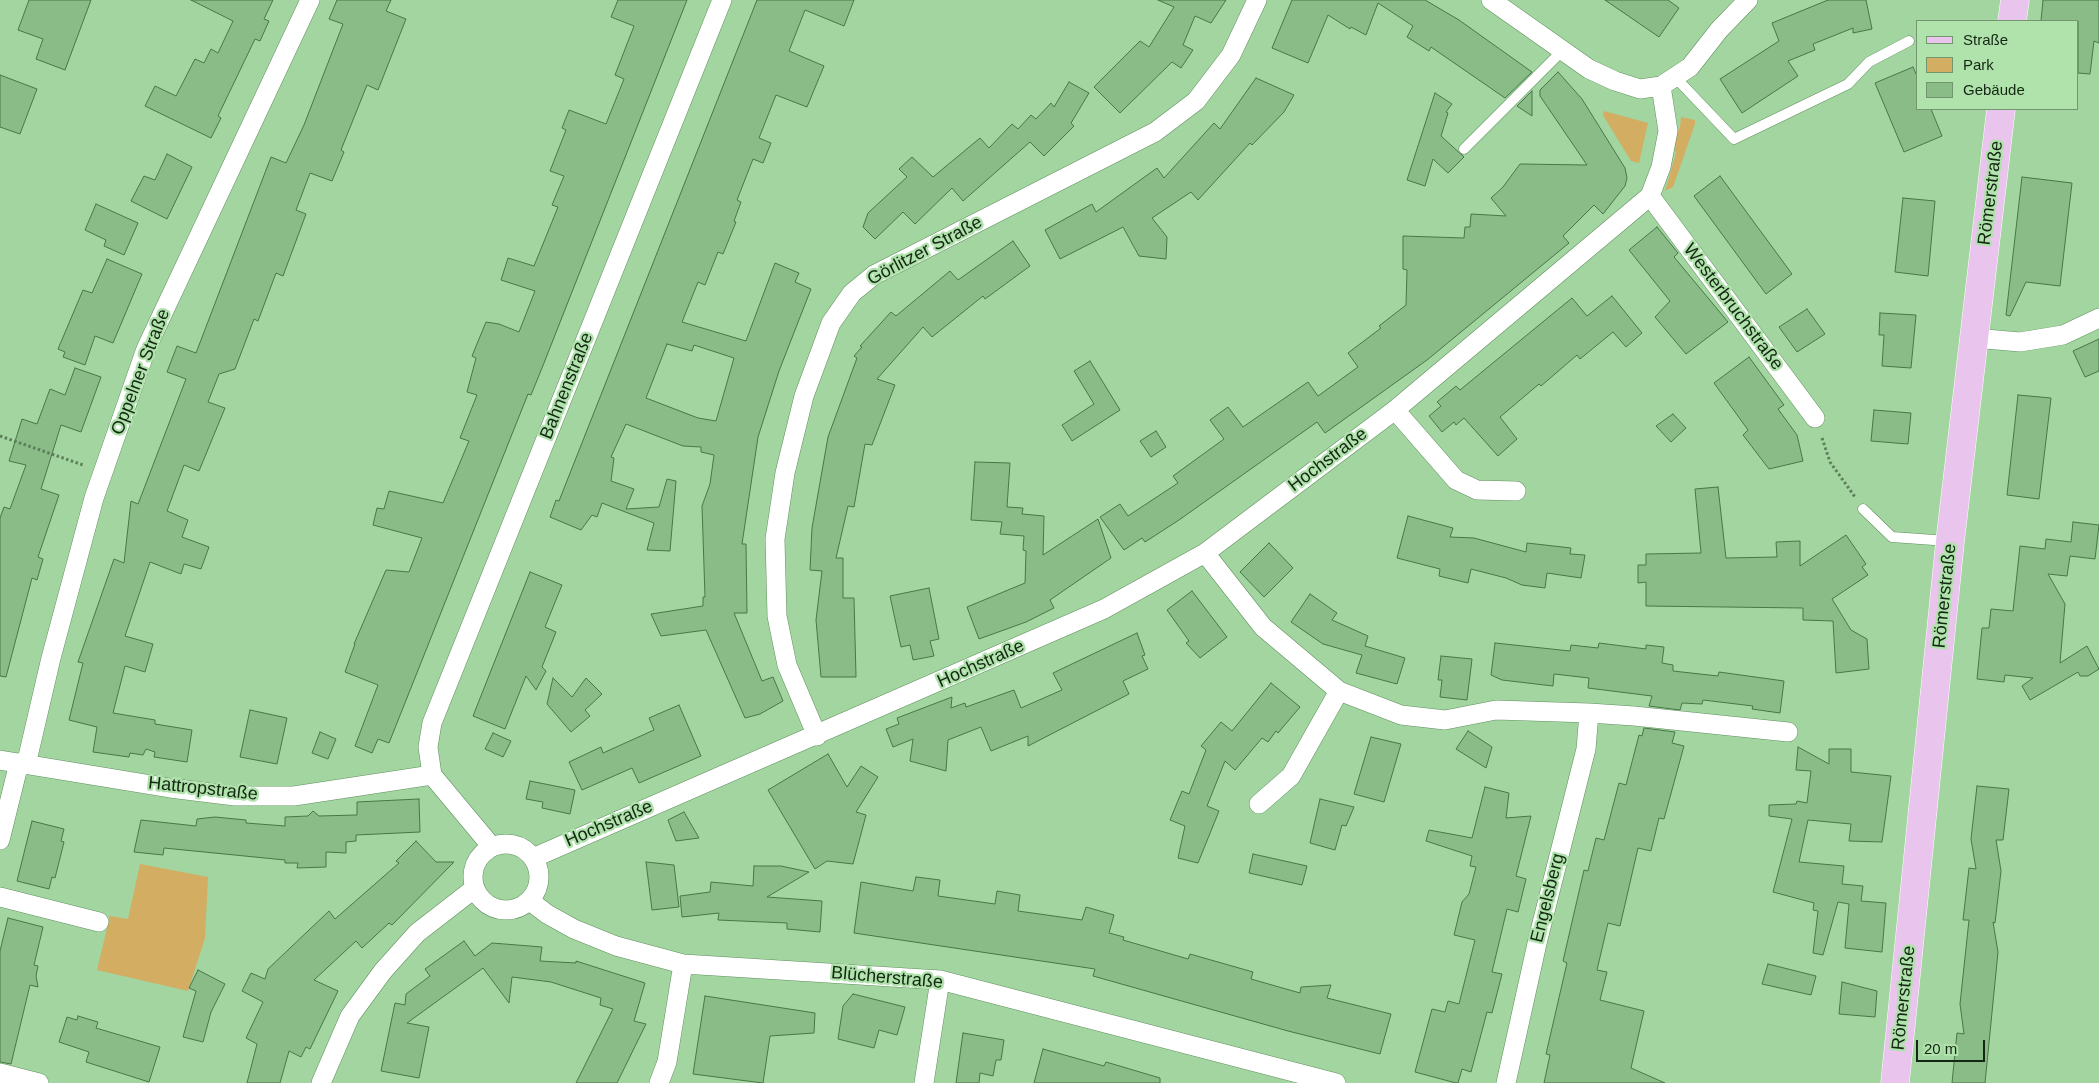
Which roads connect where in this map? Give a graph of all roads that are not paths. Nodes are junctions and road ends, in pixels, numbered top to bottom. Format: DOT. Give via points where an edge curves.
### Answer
graph roads {
  1 [pos="310,0"];
  2 [pos="722,0"];
  3 [pos="1257,0"];
  4 [pos="1491,0"];
  5 [pos="1748,0"];
  6 [pos="2014,0"];
  7 [pos="2012,20"];
  8 [pos="1909,41"];
  9 [pos="1563,50"];
  10 [pos="1668,82"];
  11 [pos="2001,110"];
  12 [pos="1464,149"];
  13 [pos="1650,196"];
  14 [pos="2099,318"];
  15 [pos="1974,338"];
  16 [pos="1395,410"];
  17 [pos="1815,418"];
  18 [pos="1516,491"];
  19 [pos="1863,509"];
  20 [pos="1950,542"];
  21 [pos="1205,553"];
  22 [pos="1339,691"];
  23 [pos="1589,713"];
  24 [pos="1788,732"];
  25 [pos="816,736"];
  26 [pos="0,760"];
  27 [pos="23,764"];
  28 [pos="432,775"];
  29 [pos="1259,804"];
  30 [pos="0,840"];
  31 [pos="492,847"];
  32 [pos="533,858"];
  33 [pos="474,888"];
  34 [pos="0,897"];
  35 [pos="530,901"];
  36 [pos="99,922"];
  37 [pos="682,964"];
  38 [pos="940,980"];
  39 [pos="0,1073"];
  40 [pos="1302,1079"];
  41 [pos="39,1083"];
  42 [pos="320,1083"];
  43 [pos="659,1083"];
  44 [pos="924,1083"];
  45 [pos="1336,1083"];
  46 [pos="1506,1083"];
  47 [pos="1895,1083"];
  1 -- 27 [label="street, Oppelner Straße" via="146,349 91,507"];
  2 -- 28 [label="street, Bahnenstraße" via="432,723 428,747"];
  3 -- 25 [label="street, Görlitzer Straße" via="1231,56 1196,101 1155,132 874,275 852,292 832,323 804,396 785,473 774,539 777,616 787,665"];
  4 -- 9 [label="street"];
  5 -- 10 [label="street" via="1690,67"];
  6 -- 7 [label="main road"];
  8 -- 10 [label="lane" via="1869,62 1848,84 1734,138"];
  9 -- 10 [label="street" via="1589,68 1640,89"];
  9 -- 12 [label="lane"];
  10 -- 13 [label="street, Hochstraße" via="1668,131 1661,167"];
  11 -- 15 [label="main road, Römerstraße"];
  13 -- 16 [label="street, Hochstraße"];
  13 -- 17 [label="street, Westerbruchstraße"];
  14 -- 15 [label="street" via="2063,335 2020,342"];
  15 -- 20 [label="main road, Römerstraße"];
  16 -- 18 [label="street" via="1456,480 1476,490"];
  16 -- 21 [label="street, Hochstraße"];
  19 -- 20 [label="lane" via="1892,537"];
  20 -- 47 [label="main road, Römerstraße"];
  21 -- 22 [label="street" via="1263,627"];
  21 -- 25 [label="street, Hochstraße" via="1104,609"];
  22 -- 23 [label="street" via="1401,715 1445,720 1496,710"];
  22 -- 29 [label="street" via="1291,776"];
  23 -- 24 [label="street"];
  23 -- 46 [label="street, Engelsberg" via="1586,749"];
  25 -- 32 [label="street, Hochstraße"];
  26 -- 27 [label="street, Hattropstraße"];
  27 -- 28 [label="street, Hattropstraße" via="234,796 294,796"];
  27 -- 30 [label="street, Oppelner Straße"];
  28 -- 31 [label="street"];
  31 -- 32 [label="street" via="504,844 517,846"];
  31 -- 33 [label="street" via="480,856 474,870"];
  32 -- 35 [label="street" via="539,872 538,888"];
  33 -- 35 [label="street" via="484,902 499,910 514,910"];
  33 -- 42 [label="street" via="417,933 383,971 350,1016"];
  34 -- 36 [label="street"];
  35 -- 37 [label="street, Blücherstraße" via="574,929 616,946"];
  37 -- 38 [label="street, Blücherstraße"];
  37 -- 43 [label="street" via="667,1062"];
  38 -- 40 [label="street, Blücherstraße"];
  38 -- 44 [label="street"];
  39 -- 41 [label="street"];
  40 -- 45 [label="street, Blücherstraße"];
}
